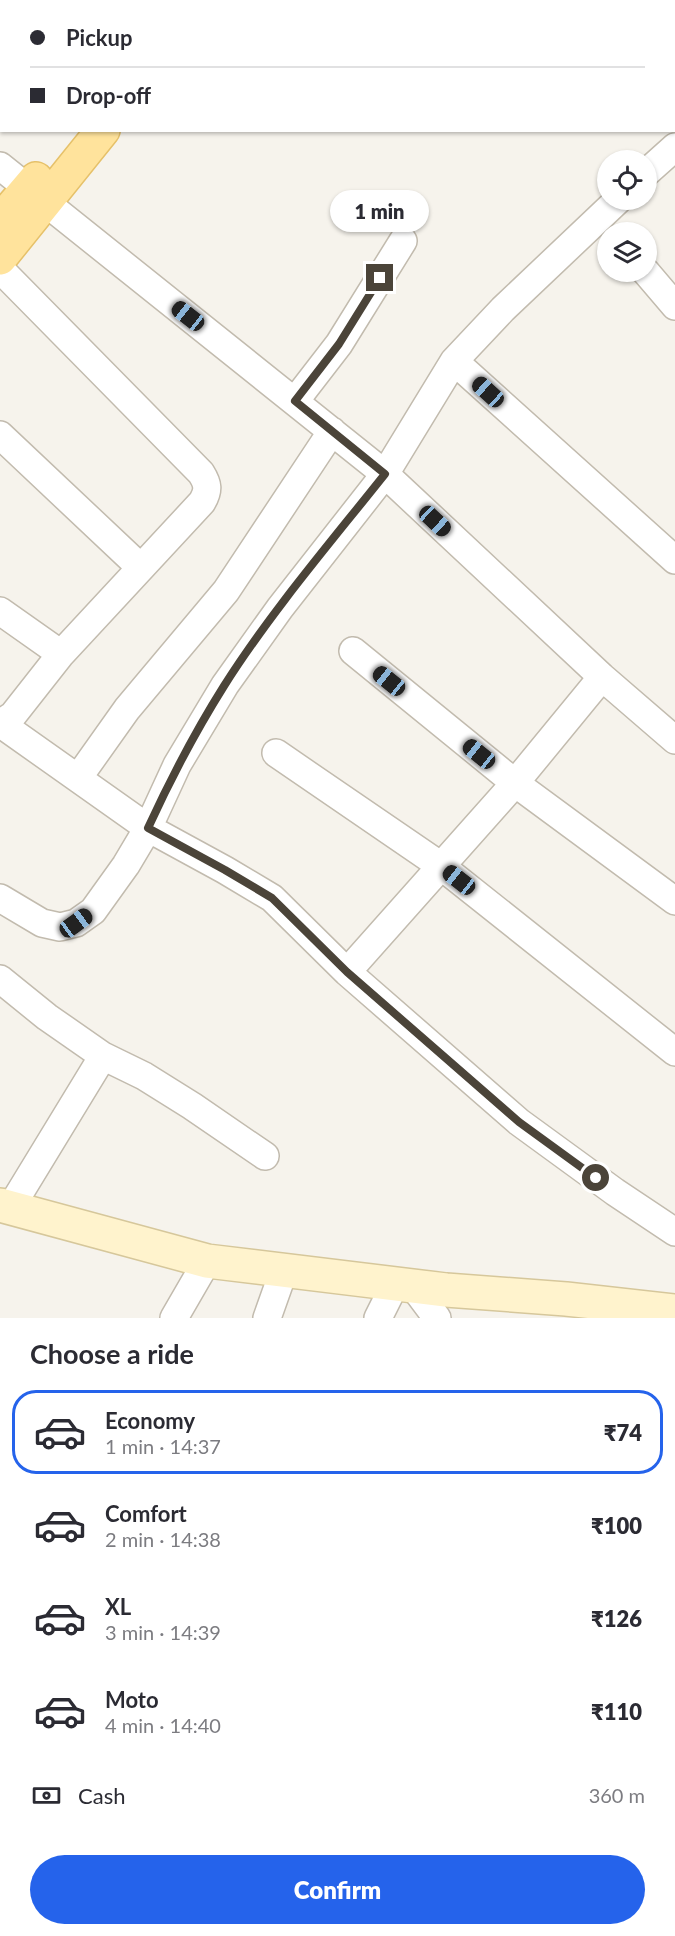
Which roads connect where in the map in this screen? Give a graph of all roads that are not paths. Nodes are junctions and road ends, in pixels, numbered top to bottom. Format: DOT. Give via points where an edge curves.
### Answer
graph roads {
  1 [pos="75,132"];
  2 [pos="102,132"];
  3 [pos="675,147"];
  4 [pos="657,163"];
  5 [pos="0,166"];
  6 [pos="37,196"];
  7 [pos="610,216"];
  8 [pos="0,221"];
  9 [pos="403,241"];
  10 [pos="0,258"];
  11 [pos="0,269"];
  12 [pos="655,282"];
  13 [pos="675,306"];
  14 [pos="454,361"];
  15 [pos="295,401"];
  16 [pos="332,431"];
  17 [pos="0,435"];
  18 [pos="385,474"];
  19 [pos="675,560"];
  20 [pos="141,567"];
  21 [pos="0,611"];
  22 [pos="353,651"];
  23 [pos="62,654"];
  24 [pos="602,677"];
  25 [pos="1,724"];
  26 [pos="675,740"];
  27 [pos="276,753"];
  28 [pos="78,778"];
  29 [pos="515,783"];
  30 [pos="148,828"];
  31 [pos="441,866"];
  32 [pos="0,898"];
  33 [pos="675,901"];
  34 [pos="347,972"];
  35 [pos="0,979"];
  36 [pos="675,1052"];
  37 [pos="103,1056"];
  38 [pos="265,1156"];
  39 [pos="6,1206"];
  40 [pos="675,1232"];
  41 [pos="207,1261"];
  42 [pos="284,1270"];
  43 [pos="404,1285"];
  44 [pos="675,1311"];
  45 [pos="174,1318"];
  46 [pos="267,1318"];
  47 [pos="378,1318"];
  48 [pos="437,1318"];
  1 -- 6 [label="main road"];
  2 -- 6 [label="main road"];
  3 -- 4 [label="street"];
  5 -- 6 [label="street"];
  6 -- 8 [label="main road"];
  6 -- 10 [label="main road"];
  6 -- 15 [label="street"];
  7 -- 14 [label="street" via="503,309"];
  9 -- 15 [label="street" via="339,344"];
  11 -- 20 [label="street" via="207,483 202,502"];
  12 -- 13 [label="street"];
  14 -- 18 [label="street"];
  14 -- 19 [label="street"];
  15 -- 16 [label="street"];
  16 -- 18 [label="street"];
  16 -- 28 [label="street" via="226,591 127,709"];
  17 -- 20 [label="street"];
  18 -- 24 [label="street"];
  18 -- 30 [label="street" via="225,685 177,765"];
  20 -- 23 [label="street"];
  21 -- 23 [label="street"];
  22 -- 29 [label="street"];
  23 -- 25 [label="street" via="13,715"];
  24 -- 26 [label="street"];
  24 -- 29 [label="street"];
  25 -- 28 [label="street"];
  27 -- 31 [label="street"];
  28 -- 30 [label="street"];
  29 -- 31 [label="street"];
  29 -- 33 [label="street"];
  30 -- 32 [label="street" via="93,911 76,923 60,927 42,923"];
  30 -- 34 [label="street" via="272,898"];
  31 -- 34 [label="street"];
  31 -- 36 [label="street"];
  34 -- 40 [label="street" via="519,1122"];
  35 -- 37 [label="street"];
  37 -- 38 [label="street" via="163,1088"];
  37 -- 39 [label="street"];
  39 -- 41 [label="street"];
  41 -- 42 [label="street"];
  41 -- 45 [label="street"];
  42 -- 43 [label="street"];
  42 -- 46 [label="street"];
  43 -- 44 [label="street"];
  43 -- 47 [label="street"];
  43 -- 48 [label="street"];
}
